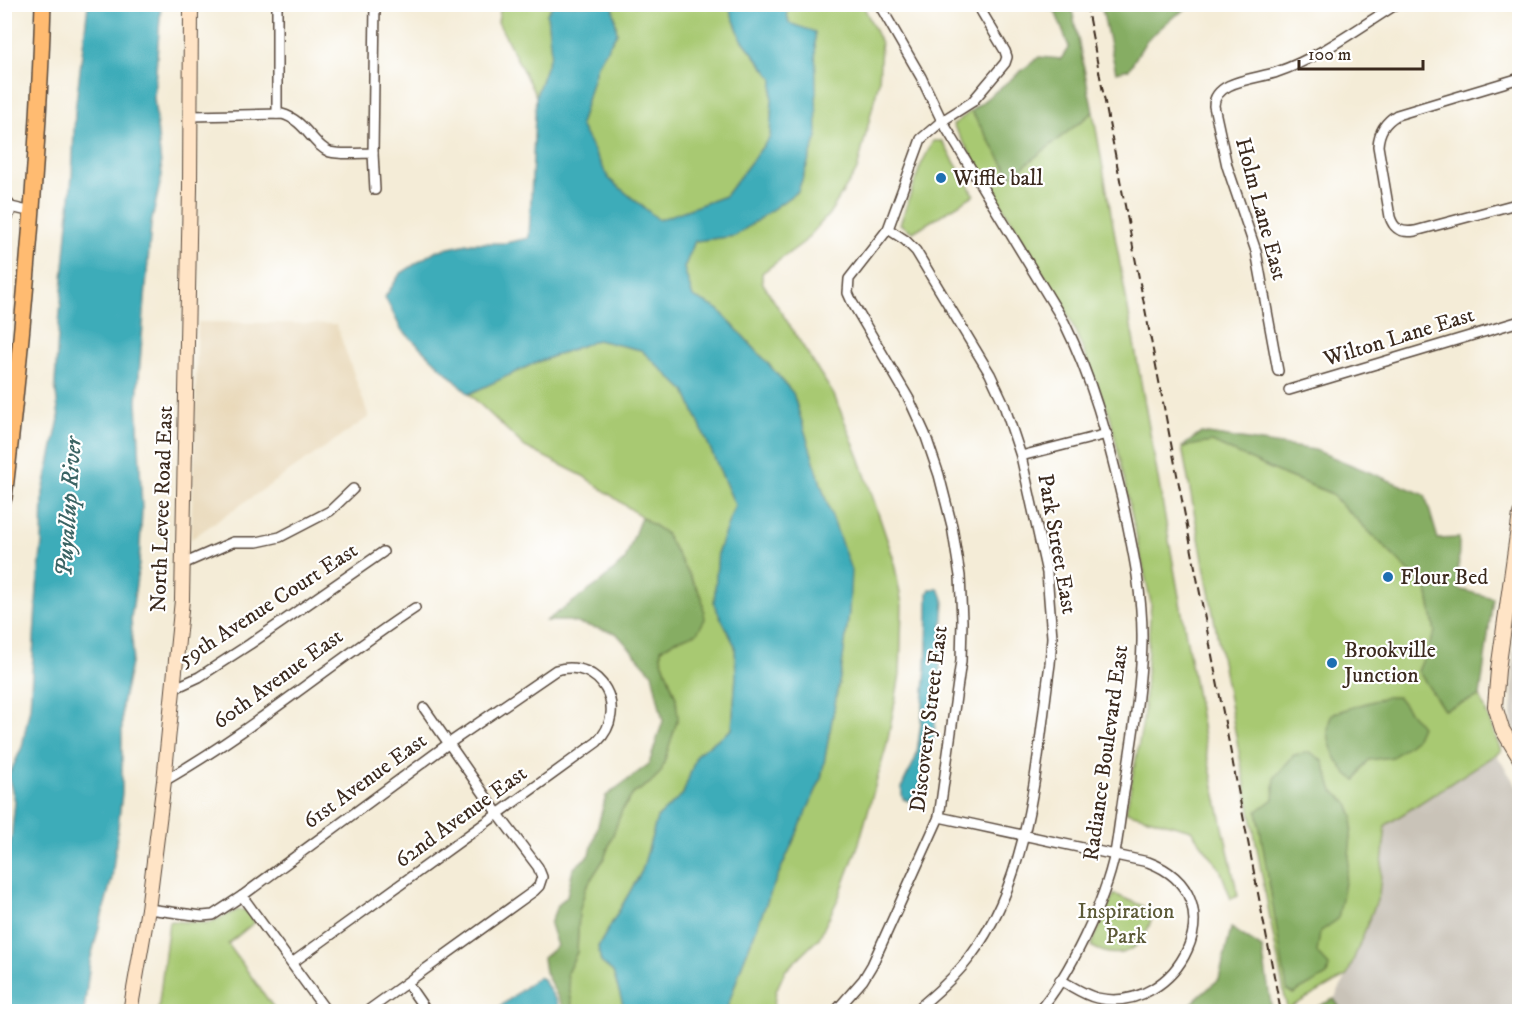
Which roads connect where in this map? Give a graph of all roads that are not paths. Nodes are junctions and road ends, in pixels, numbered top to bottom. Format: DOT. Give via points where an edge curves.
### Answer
graph roads {
  1 [pos="43,4"];
  2 [pos="191,4"];
  3 [pos="277,4"];
  4 [pos="375,4"];
  5 [pos="879,4"];
  6 [pos="977,4"];
  7 [pos="1397,4"];
  8 [pos="1520,78"];
  9 [pos="277,114"];
  10 [pos="191,116"];
  11 [pos="942,121"];
  12 [pos="373,153"];
  13 [pos="375,190"];
  14 [pos="4,197"];
  15 [pos="1520,203"];
  16 [pos="11,207"];
  17 [pos="32,212"];
  18 [pos="4,219"];
  19 [pos="888,229"];
  20 [pos="1520,321"];
  21 [pos="1278,371"];
  22 [pos="1289,390"];
  23 [pos="1107,434"];
  24 [pos="1021,456"];
  25 [pos="353,489"];
  26 [pos="4,498"];
  27 [pos="1520,514"];
  28 [pos="382,552"];
  29 [pos="183,564"];
  30 [pos="415,608"];
  31 [pos="600,681"];
  32 [pos="173,689"];
  33 [pos="424,708"];
  34 [pos="448,744"];
  35 [pos="1520,759"];
  36 [pos="164,781"];
  37 [pos="498,814"];
  38 [pos="939,817"];
  39 [pos="1025,836"];
  40 [pos="1114,855"];
  41 [pos="242,896"];
  42 [pos="147,909"];
  43 [pos="292,963"];
  44 [pos="1060,980"];
  45 [pos="407,983"];
  46 [pos="130,1011"];
  47 [pos="327,1011"];
  48 [pos="366,1011"];
  49 [pos="427,1011"];
  50 [pos="835,1011"];
  51 [pos="914,1011"];
  52 [pos="1038,1011"];
  1 -- 17 [label="main road"];
  2 -- 10 [label="street, North Levee Road East"];
  3 -- 9 [label="street"];
  4 -- 12 [label="street"];
  5 -- 11 [label="street, Radiance Boulevard East"];
  6 -- 11 [label="street" via="1007,57 1001,70 972,102"];
  7 -- 21 [label="street, Holm Lane East" via="1302,62 1224,88 1217,94 1214,106 1220,136 1256,251"];
  8 -- 15 [label="street" via="1397,115 1383,127 1378,146 1390,217 1399,230 1414,231"];
  9 -- 10 [label="street"];
  9 -- 12 [label="street" via="295,119 330,152"];
  10 -- 29 [label="street, North Levee Road East"];
  11 -- 19 [label="street" via="921,139"];
  11 -- 23 [label="street, Radiance Boulevard East" via="1064,322 1080,354"];
  12 -- 13 [label="street"];
  14 -- 16 [label="street"];
  16 -- 17 [label="street"];
  16 -- 18 [label="street"];
  17 -- 26 [label="main road"];
  19 -- 24 [label="street, Park Street East" via="916,251 990,374"];
  19 -- 38 [label="street, Discovery Street East" via="847,286 852,302 925,434 952,526 960,576 961,661"];
  20 -- 22 [label="street, Wilton Lane East"];
  23 -- 24 [label="street"];
  23 -- 40 [label="street, Radiance Boulevard East" via="1136,559 1142,640 1140,682"];
  24 -- 39 [label="street, Park Street East" via="1047,573 1052,638"];
  25 -- 29 [label="street, 59th Avenue Court East" via="330,511 280,537 233,542"];
  27 -- 35 [label="street" via="1495,706 1502,729"];
  28 -- 32 [label="street, 59th Avenue Court East" via="250,645"];
  29 -- 32 [label="street, North Levee Road East"];
  30 -- 36 [label="street, 60th Avenue East"];
  31 -- 34 [label="street, 61st Avenue East" via="578,668 556,670"];
  31 -- 37 [label="street, 62nd Avenue East" via="612,713 604,735"];
  32 -- 36 [label="street, North Levee Road East"];
  33 -- 34 [label="street"];
  34 -- 37 [label="street"];
  34 -- 41 [label="street, 61st Avenue East"];
  36 -- 42 [label="street, North Levee Road East"];
  37 -- 43 [label="street, 62nd Avenue East"];
  37 -- 45 [label="street" via="538,867 541,882"];
  38 -- 39 [label="street"];
  38 -- 50 [label="street, Discovery Street East" via="872,964"];
  39 -- 40 [label="street"];
  39 -- 51 [label="street, Park Street East" via="994,918 971,956 956,975"];
  40 -- 44 [label="street, Radiance Boulevard East" via="1099,902"];
  40 -- 44 [label="street" via="1157,865 1184,888 1195,926 1188,951 1165,979 1134,997 1099,999"];
  41 -- 42 [label="street, 61st Avenue East" via="213,915 188,916"];
  41 -- 43 [label="street"];
  42 -- 46 [label="street, North Levee Road East"];
  43 -- 47 [label="street"];
  44 -- 52 [label="street, Radiance Boulevard East"];
  45 -- 48 [label="street"];
  45 -- 49 [label="street"];
}
